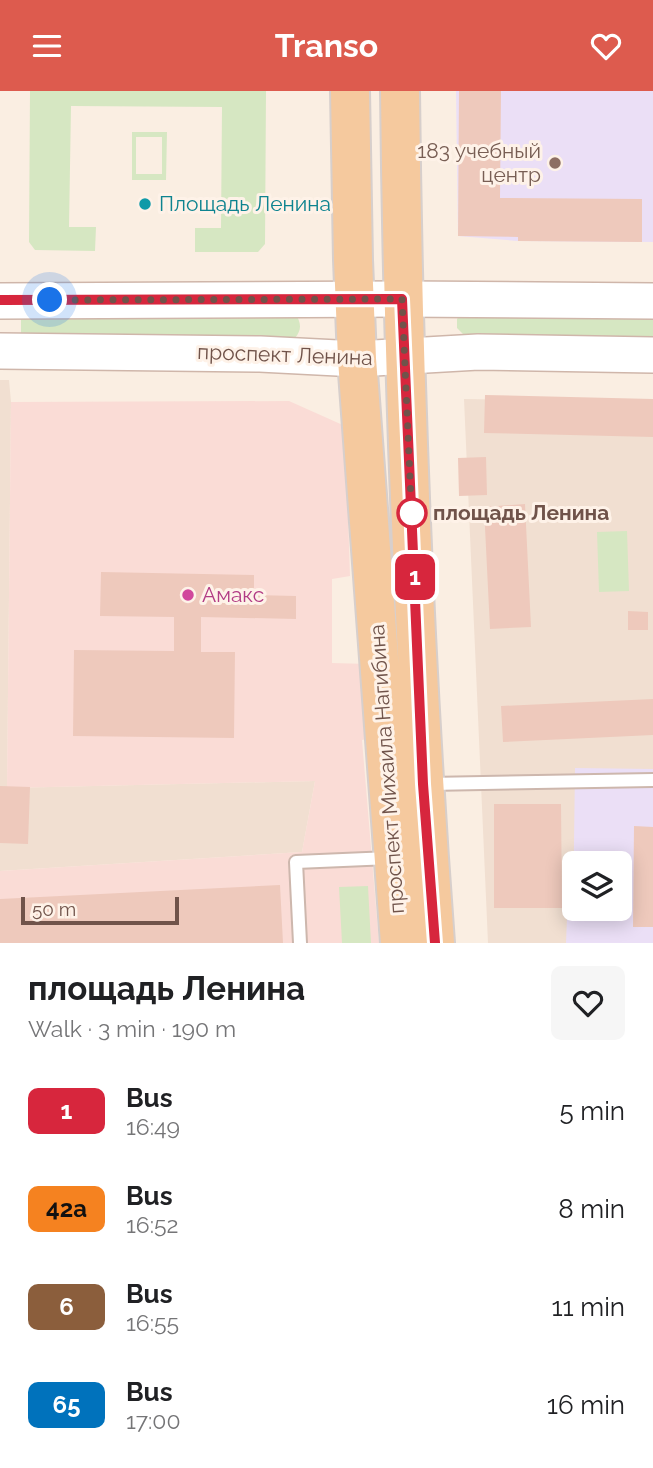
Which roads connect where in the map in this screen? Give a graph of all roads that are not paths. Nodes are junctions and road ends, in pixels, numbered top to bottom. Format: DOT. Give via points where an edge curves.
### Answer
graph roads {
  1 [pos="350,91"];
  2 [pos="400,91"];
  3 [pos="354,299"];
  4 [pos="402,299"];
  5 [pos="0,300"];
  6 [pos="653,301"];
  7 [pos="0,351"];
  8 [pos="653,355"];
  9 [pos="406,358"];
  10 [pos="357,359"];
  11 [pos="653,781"];
  12 [pos="423,784"];
  13 [pos="394,858"];
  14 [pos="300,943"];
  15 [pos="400,943"];
  16 [pos="435,943"];
  1 -- 3 [label="main road, проспект Михаила Нагибина"];
  2 -- 4 [label="main road, проспект Михаила Нагибина"];
  3 -- 4 [label="main road"];
  3 -- 5 [label="main road"];
  3 -- 10 [label="main road, проспект Михаила Нагибина"];
  4 -- 6 [label="main road"];
  4 -- 9 [label="main road, проспект Михаила Нагибина"];
  7 -- 10 [label="main road, проспект Ленина" via="260,353"];
  8 -- 9 [label="main road, проспект Ленина" via="478,352"];
  9 -- 10 [label="main road, проспект Ленина"];
  9 -- 12 [label="main road, проспект Михаила Нагибина"];
  10 -- 13 [label="main road, проспект Михаила Нагибина"];
  11 -- 12 [label="lane"];
  12 -- 16 [label="main road, проспект Михаила Нагибина"];
  13 -- 14 [label="lane" via="296,862"];
  13 -- 15 [label="main road, проспект Михаила Нагибина"];
}
